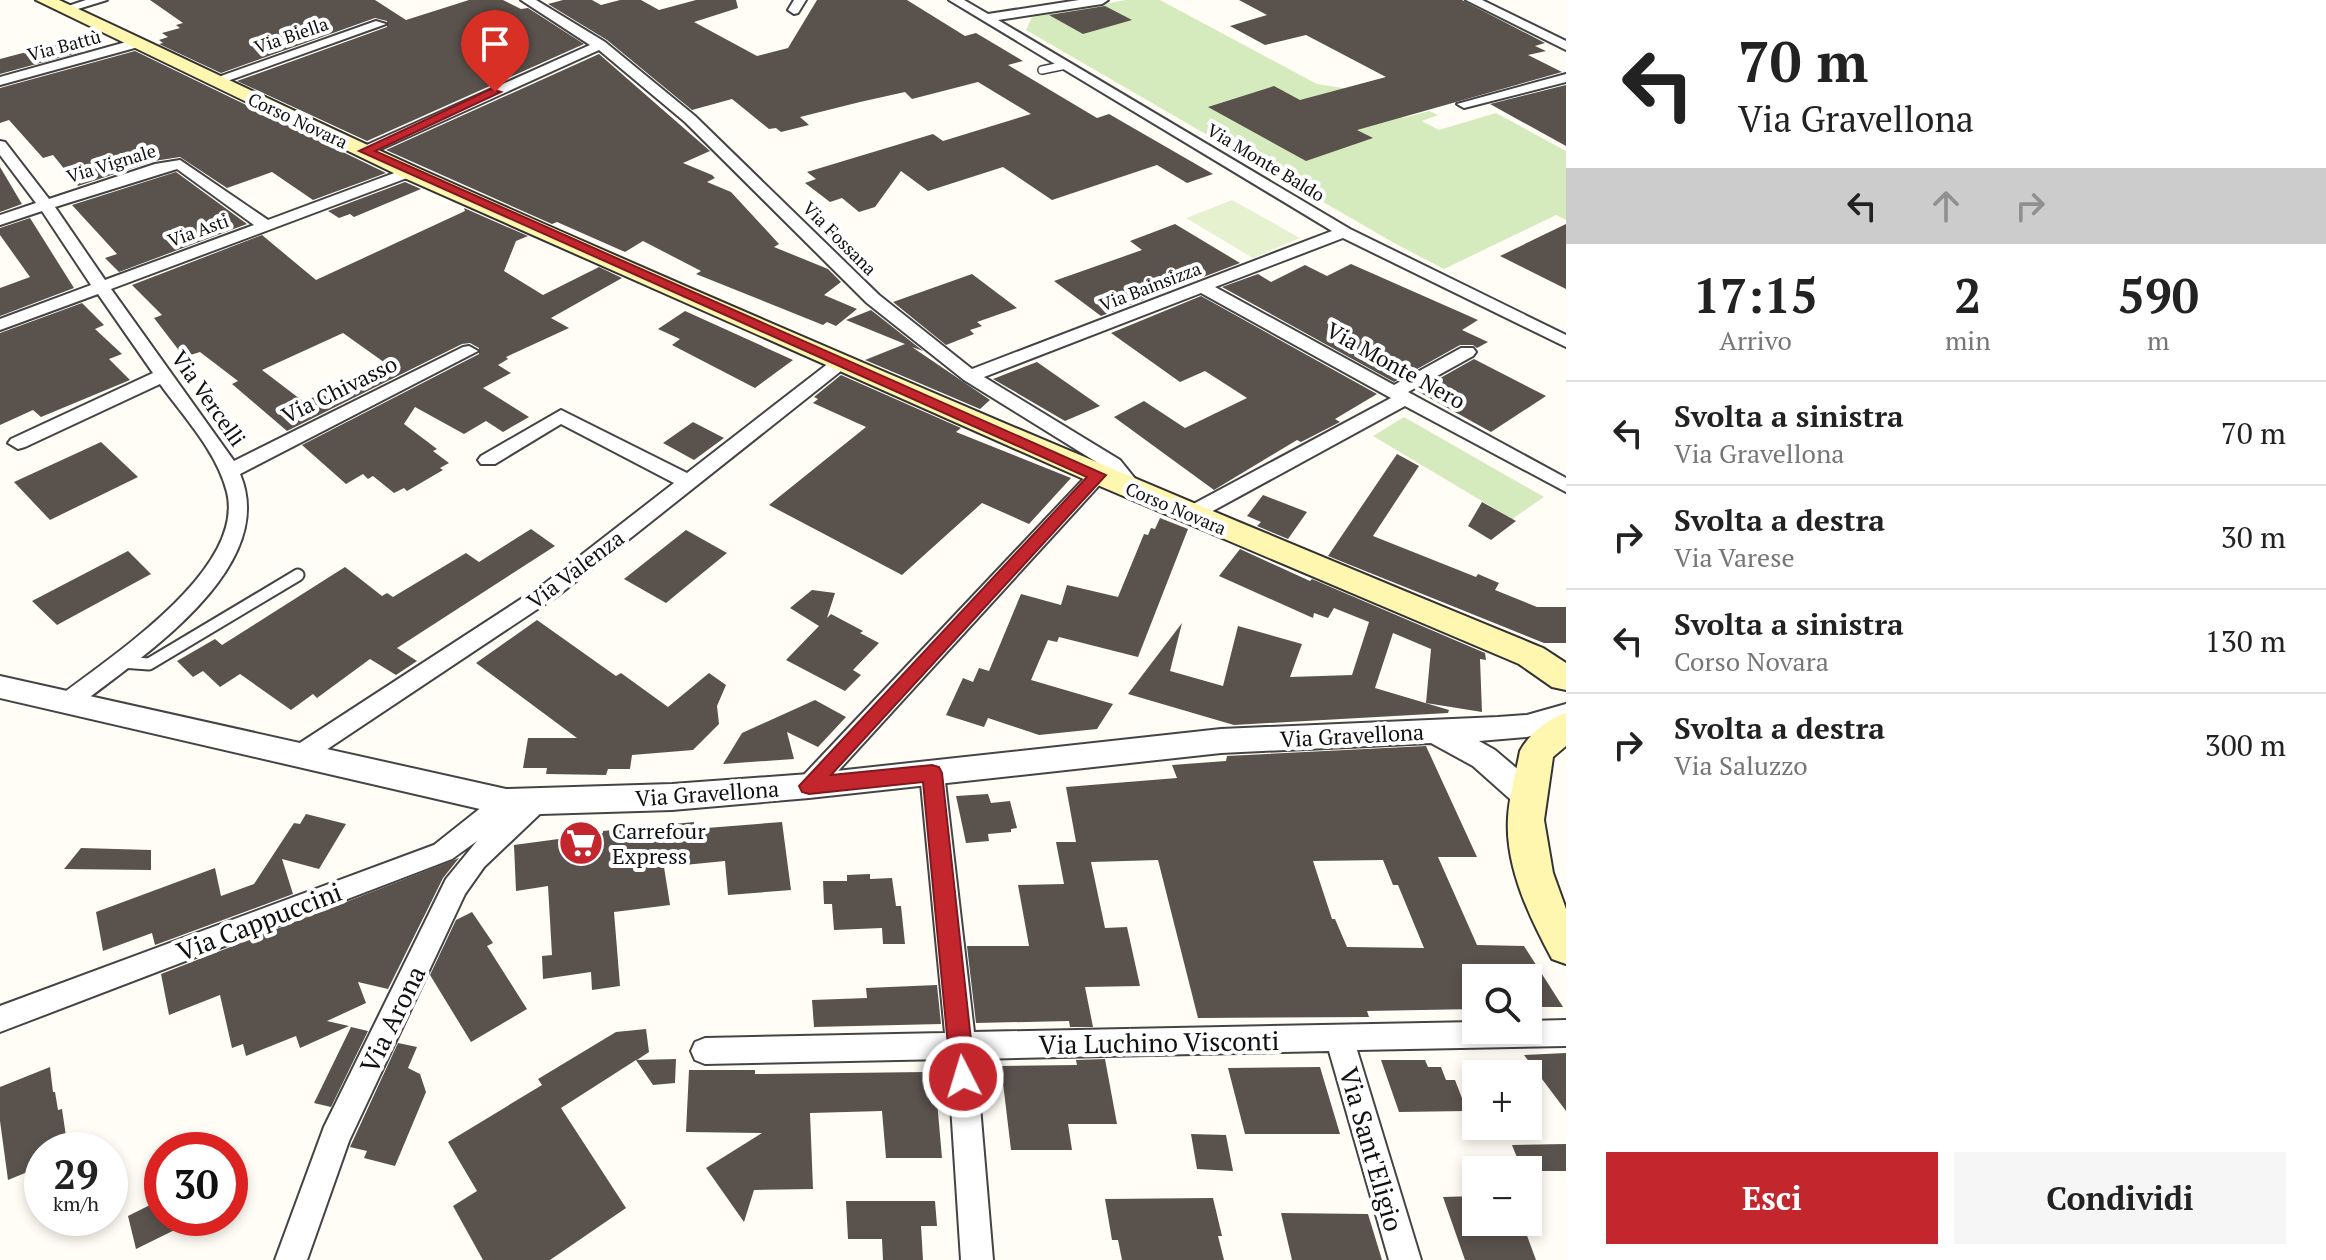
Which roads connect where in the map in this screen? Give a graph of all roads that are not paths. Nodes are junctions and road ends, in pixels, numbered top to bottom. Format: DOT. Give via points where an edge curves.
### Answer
graph roads {
  1 [pos="101,0"];
  2 [pos="527,0"];
  3 [pos="955,0"];
  4 [pos="1102,0"];
  5 [pos="1472,0"];
  6 [pos="55,4"];
  7 [pos="988,18"];
  8 [pos="380,24"];
  9 [pos="137,43"];
  10 [pos="600,45"];
  11 [pos="1566,46"];
  12 [pos="1066,65"];
  13 [pos="1042,70"];
  14 [pos="1566,78"];
  15 [pos="0,81"];
  16 [pos="214,81"];
  17 [pos="1464,104"];
  18 [pos="0,145"];
  19 [pos="365,151"];
  20 [pos="410,172"];
  21 [pos="46,205"];
  22 [pos="0,220"];
  23 [pos="266,226"];
  24 [pos="1344,232"];
  25 [pos="101,287"];
  26 [pos="1202,287"];
  27 [pos="0,325"];
  28 [pos="1566,342"];
  29 [pos="469,351"];
  30 [pos="1467,352"];
  31 [pos="840,363"];
  32 [pos="164,375"];
  33 [pos="970,376"];
  34 [pos="1400,395"];
  35 [pos="18,443"];
  36 [pos="488,460"];
  37 [pos="230,471"];
  38 [pos="1098,475"];
  39 [pos="688,482"];
  40 [pos="1566,486"];
  41 [pos="1135,491"];
  42 [pos="1191,514"];
  43 [pos="298,575"];
  44 [pos="117,662"];
  45 [pos="0,687"];
  46 [pos="1565,687"];
  47 [pos="69,701"];
  48 [pos="1566,715"];
  49 [pos="1566,726"];
  50 [pos="1434,731"];
  51 [pos="297,757"];
  52 [pos="932,773"];
  53 [pos="809,786"];
  54 [pos="1530,798"];
  55 [pos="520,803"];
  56 [pos="1566,947"];
  57 [pos="0,1019"];
  58 [pos="1566,1033"];
  59 [pos="1339,1038"];
  60 [pos="961,1046"];
  61 [pos="705,1051"];
  62 [pos="291,1260"];
  63 [pos="977,1260"];
  64 [pos="1405,1260"];
  1 -- 6 [label="street"];
  2 -- 10 [label="street, Via Fossana"];
  3 -- 7 [label="street, Via Monte Baldo"];
  4 -- 7 [label="street"];
  5 -- 11 [label="street"];
  6 -- 9 [label="main road, Corso Novara"];
  7 -- 12 [label="street, Via Monte Baldo"];
  8 -- 16 [label="street, Via Biella"];
  9 -- 15 [label="street, Via Battù"];
  9 -- 16 [label="main road, Corso Novara"];
  10 -- 19 [label="street"];
  10 -- 33 [label="street, Via Fossana" via="690,119 873,299"];
  12 -- 13 [label="lane"];
  12 -- 24 [label="street, Via Monte Baldo"];
  14 -- 17 [label="street"];
  16 -- 19 [label="main road, Corso Novara"];
  18 -- 21 [label="street, Via Vercelli"];
  19 -- 20 [label="main road, Corso Novara"];
  20 -- 23 [label="street, Via Asti"];
  20 -- 31 [label="main road, Corso Novara"];
  21 -- 22 [label="street, Via Vignale"];
  21 -- 23 [label="street, Via Vignale" via="180,164"];
  21 -- 25 [label="street, Via Vercelli"];
  23 -- 25 [label="street, Via Asti"];
  24 -- 26 [label="street, Via Bainsizza"];
  24 -- 28 [label="street, Via Monte Baldo"];
  25 -- 27 [label="street, Via Asti"];
  25 -- 32 [label="street, Via Vercelli"];
  26 -- 33 [label="street, Via Bainsizza"];
  26 -- 34 [label="street, Via Monte Nero"];
  29 -- 37 [label="street, Via Chivasso"];
  30 -- 34 [label="street"];
  31 -- 38 [label="main road, Corso Novara"];
  31 -- 39 [label="street, Via Valenza"];
  32 -- 35 [label="street"];
  32 -- 37 [label="street, Via Vercelli"];
  33 -- 41 [label="street, Via Fossana" via="1113,464"];
  34 -- 40 [label="street, Via Monte Nero"];
  34 -- 42 [label="street"];
  36 -- 39 [label="street" via="561,416"];
  37 -- 44 [label="street, Via Vercelli" via="239,510 219,565 186,606"];
  38 -- 41 [label="main road, Corso Novara"];
  38 -- 53 [label="street"];
  39 -- 51 [label="street, Via Valenza" via="552,589"];
  41 -- 42 [label="main road, Corso Novara"];
  42 -- 46 [label="main road, Corso Novara" via="1531,656"];
  43 -- 44 [label="lane" via="149,664"];
  44 -- 47 [label="street, Via Vercelli"];
  45 -- 47 [label="street, Via Gravellona"];
  47 -- 51 [label="street, Via Gravellona"];
  48 -- 50 [label="street, Via Gravellona" via="1527,726"];
  49 -- 54 [label="main road" via="1537,751"];
  50 -- 52 [label="street, Via Gravellona" via="1221,741"];
  50 -- 54 [label="street" via="1484,758"];
  51 -- 55 [label="street, Via Gravellona"];
  52 -- 53 [label="street, Via Gravellona"];
  52 -- 60 [label="street"];
  53 -- 55 [label="street, Via Gravellona"];
  54 -- 56 [label="main road" via="1526,820 1534,873"];
  55 -- 57 [label="street, Via Cappuccini" via="443,852"];
  55 -- 62 [label="street, Via Arona" via="455,887 335,1137"];
  58 -- 59 [label="street, Via Luchino Visconti"];
  59 -- 60 [label="street, Via Luchino Visconti"];
  59 -- 64 [label="street, Via Sant'Eligio"];
  60 -- 61 [label="street, Via Luchino Visconti"];
  60 -- 63 [label="street"];
}
